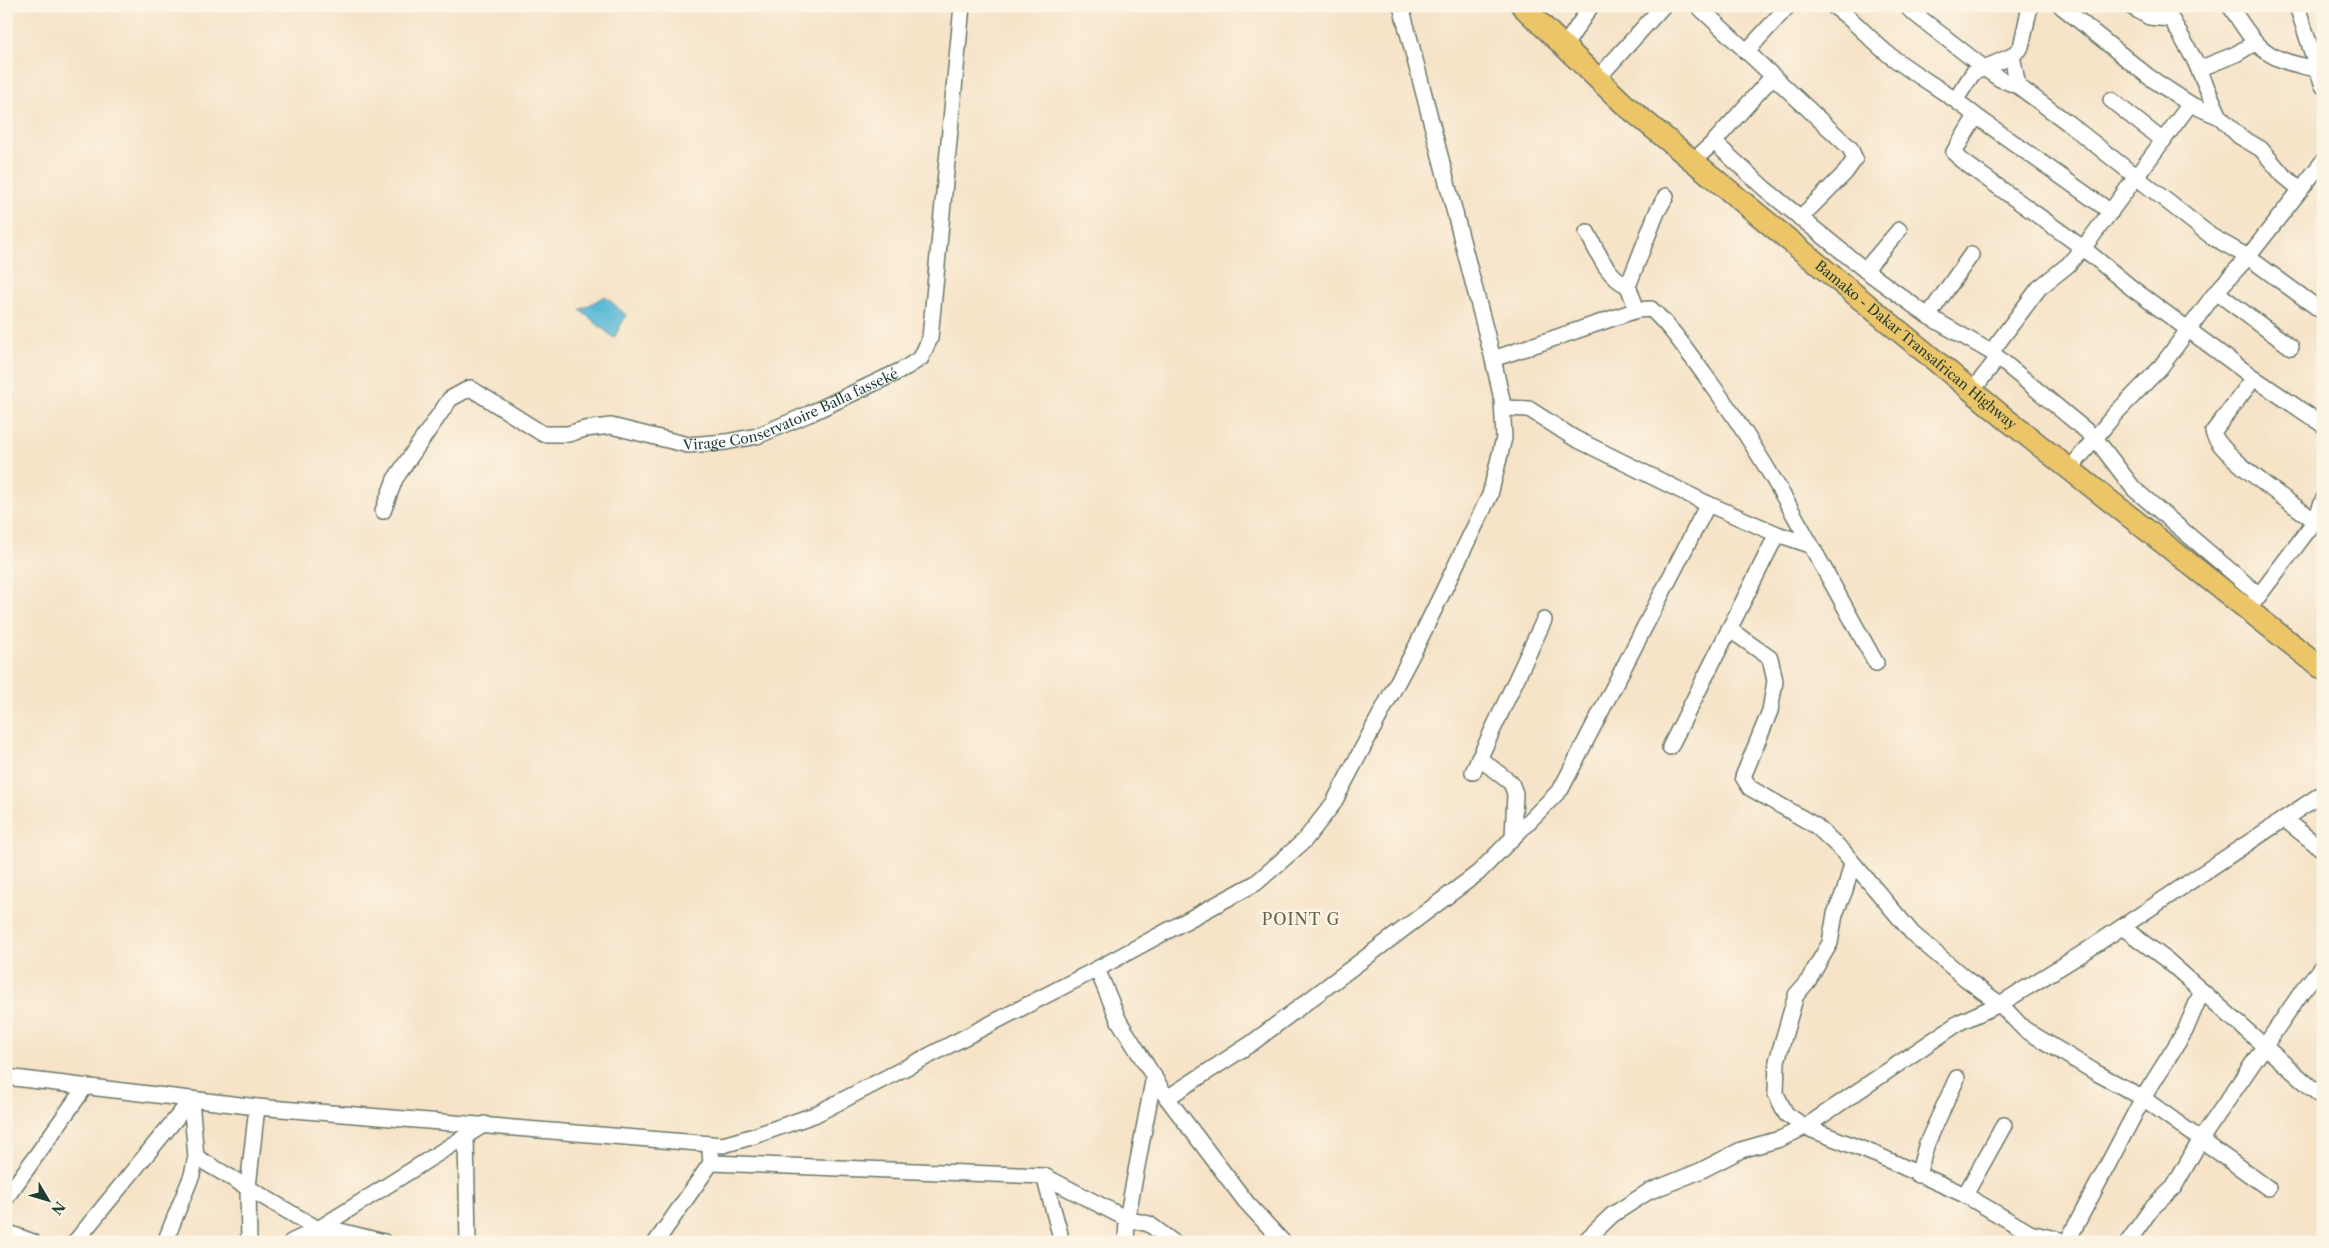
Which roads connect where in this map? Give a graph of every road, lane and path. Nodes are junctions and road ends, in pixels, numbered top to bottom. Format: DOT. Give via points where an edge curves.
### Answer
graph roads {
  1 [pos="962,6"];
  2 [pos="1401,6"];
  3 [pos="1522,6"];
  4 [pos="1591,6"];
  5 [pos="1663,6"];
  6 [pos="1698,6"];
  7 [pos="1788,6"];
  8 [pos="1833,6"];
  9 [pos="2030,6"];
  10 [pos="2061,6"];
  11 [pos="2130,6"];
  12 [pos="2230,6"];
  13 [pos="2297,6"];
  14 [pos="1910,10"];
  15 [pos="2167,12"];
  16 [pos="2254,44"];
  17 [pos="1564,47"];
  18 [pos="1746,52"];
  19 [pos="2012,56"];
  20 [pos="1984,68"];
  21 [pos="2320,68"];
  22 [pos="2199,69"];
  23 [pos="1772,77"];
  24 [pos="1598,78"];
  25 [pos="2018,86"];
  26 [pos="2323,86"];
  27 [pos="1956,99"];
  28 [pos="2112,100"];
  29 [pos="2190,104"];
  30 [pos="1976,116"];
  31 [pos="2220,117"];
  32 [pos="2164,141"];
  33 [pos="1714,142"];
  34 [pos="1693,161"];
  35 [pos="2323,161"];
  36 [pos="2137,178"];
  37 [pos="2300,189"];
  38 [pos="1666,196"];
  39 [pos="2111,212"];
  40 [pos="1800,218"];
  41 [pos="1899,230"];
  42 [pos="1587,232"];
  43 [pos="2083,248"];
  44 [pos="1972,255"];
  45 [pos="2248,257"];
  46 [pos="1865,270"];
  47 [pos="1628,286"];
  48 [pos="2216,292"];
  49 [pos="1637,310"];
  50 [pos="2323,312"];
  51 [pos="1928,316"];
  52 [pos="2189,330"];
  53 [pos="2291,347"];
  54 [pos="1994,355"];
  55 [pos="1493,359"];
  56 [pos="2254,378"];
  57 [pos="1972,390"];
  58 [pos="1503,408"];
  59 [pos="2323,424"];
  60 [pos="2095,438"];
  61 [pos="2069,470"];
  62 [pos="2323,500"];
  63 [pos="1708,504"];
  64 [pos="383,511"];
  65 [pos="2315,521"];
  66 [pos="1777,534"];
  67 [pos="1810,545"];
  68 [pos="2253,604"];
  69 [pos="1544,620"];
  70 [pos="1729,629"];
  71 [pos="1876,663"];
  72 [pos="2323,670"];
  73 [pos="1670,747"];
  74 [pos="2323,793"];
  75 [pos="2284,819"];
  76 [pos="1513,838"];
  77 [pos="2323,850"];
  78 [pos="1852,862"];
  79 [pos="2122,927"];
  80 [pos="2323,965"];
  81 [pos="1097,969"];
  82 [pos="2202,991"];
  83 [pos="2000,1004"];
  84 [pos="2266,1047"];
  85 [pos="1154,1076"];
  86 [pos="6,1077"];
  87 [pos="1958,1078"];
  88 [pos="85,1087"];
  89 [pos="1167,1098"];
  90 [pos="2144,1098"];
  91 [pos="2323,1098"];
  92 [pos="191,1100"];
  93 [pos="257,1107"];
  94 [pos="486,1124"];
  95 [pos="2004,1125"];
  96 [pos="1805,1127"];
  97 [pos="466,1136"];
  98 [pos="2201,1139"];
  99 [pos="709,1144"];
  100 [pos="196,1157"];
  101 [pos="711,1163"];
  102 [pos="1918,1175"];
  103 [pos="1044,1176"];
  104 [pos="248,1188"];
  105 [pos="2268,1188"];
  106 [pos="1965,1195"];
  107 [pos="6,1198"];
  108 [pos="1127,1219"];
  109 [pos="318,1228"];
  110 [pos="6,1232"];
  111 [pos="1280,1241"];
  112 [pos="33,1242"];
  113 [pos="75,1242"];
  114 [pos="165,1242"];
  115 [pos="249,1242"];
  116 [pos="291,1242"];
  117 [pos="384,1242"];
  118 [pos="468,1242"];
  119 [pos="656,1242"];
  120 [pos="1059,1242"];
  121 [pos="1126,1242"];
  122 [pos="1173,1242"];
  123 [pos="1584,1242"];
  124 [pos="2068,1242"];
  125 [pos="2128,1242"];
  1 -- 64 [label="street, Virage Conservatoire Balla fasseké" via="930,338 921,358 902,370 757,436 688,445 611,426 568,434 543,434 470,388 450,399 395,479"];
  2 -- 55 [label="street"];
  3 -- 17 [label="highway, Bamako - Dakar Transafrican Highway"];
  4 -- 17 [label="street"];
  5 -- 24 [label="street"];
  6 -- 18 [label="street"];
  7 -- 18 [label="street"];
  8 -- 27 [label="street" via="1889,54"];
  9 -- 19 [label="street" via="2021,47"];
  10 -- 29 [label="street" via="2149,76"];
  11 -- 15 [label="street" via="2149,17"];
  12 -- 16 [label="street"];
  13 -- 21 [label="street"];
  14 -- 20 [label="street"];
  15 -- 22 [label="street"];
  16 -- 21 [label="street" via="2284,62"];
  16 -- 22 [label="street"];
  17 -- 24 [label="highway, Bamako - Dakar Transafrican Highway"];
  18 -- 23 [label="street"];
  19 -- 20 [label="street"];
  19 -- 25 [label="street"];
  20 -- 25 [label="street"];
  20 -- 27 [label="street" via="1973,73"];
  21 -- 26 [label="street"];
  22 -- 31 [label="street"];
  23 -- 33 [label="street"];
  23 -- 40 [label="street" via="1850,148 1855,159"];
  24 -- 34 [label="highway, Bamako - Dakar Transafrican Highway"];
  25 -- 36 [label="street"];
  27 -- 30 [label="street"];
  28 -- 32 [label="street"];
  29 -- 31 [label="street"];
  29 -- 32 [label="street"];
  30 -- 39 [label="street"];
  30 -- 43 [label="street" via="1954,152"];
  31 -- 37 [label="street" via="2239,136 2261,149"];
  32 -- 36 [label="street"];
  33 -- 34 [label="street"];
  33 -- 40 [label="street"];
  34 -- 57 [label="highway, Bamako - Dakar Transafrican Highway"];
  35 -- 37 [label="street"];
  36 -- 39 [label="street"];
  36 -- 45 [label="street" via="2211,236"];
  37 -- 45 [label="street"];
  38 -- 47 [label="street"];
  39 -- 43 [label="street"];
  40 -- 46 [label="street"];
  41 -- 46 [label="street"];
  42 -- 47 [label="street" via="1616,281"];
  43 -- 52 [label="street"];
  43 -- 54 [label="street" via="2039,288"];
  44 -- 51 [label="street"];
  45 -- 48 [label="street"];
  45 -- 50 [label="street"];
  46 -- 51 [label="street"];
  47 -- 49 [label="street"];
  48 -- 52 [label="street"];
  48 -- 53 [label="street"];
  49 -- 55 [label="street"];
  49 -- 67 [label="street" via="1651,309 1666,323 1723,399"];
  51 -- 54 [label="street"];
  52 -- 56 [label="street"];
  52 -- 60 [label="street" via="2160,368"];
  54 -- 57 [label="street"];
  54 -- 60 [label="street"];
  55 -- 58 [label="street"];
  56 -- 59 [label="street"];
  56 -- 65 [label="street" via="2213,432 2215,439 2244,467"];
  57 -- 61 [label="highway, Bamako - Dakar Transafrican Highway"];
  58 -- 63 [label="street" via="1528,409 1574,438"];
  58 -- 81 [label="street" via="1504,438 1490,495 1416,647 1333,804 1304,841 1256,883"];
  60 -- 61 [label="street"];
  60 -- 68 [label="street" via="2134,490"];
  61 -- 68 [label="highway, Bamako - Dakar Transafrican Highway"];
  62 -- 65 [label="street"];
  63 -- 66 [label="street"];
  63 -- 76 [label="street" via="1561,789"];
  65 -- 68 [label="street"];
  66 -- 67 [label="street"];
  66 -- 70 [label="street"];
  67 -- 71 [label="street"];
  68 -- 72 [label="highway, Bamako - Dakar Transafrican Highway"];
  69 -- 76 [label="street" via="1476,765 1511,783 1516,793"];
  70 -- 73 [label="street"];
  70 -- 78 [label="street" via="1770,658 1775,681 1770,711 1743,777 1750,788 1816,826"];
  74 -- 75 [label="street"];
  75 -- 77 [label="street"];
  75 -- 79 [label="street"];
  76 -- 89 [label="street" via="1478,873 1362,961 1252,1043"];
  78 -- 83 [label="street" via="1913,934"];
  78 -- 96 [label="street" via="1835,914 1830,943 1796,995 1777,1061 1776,1094 1786,1114"];
  79 -- 82 [label="street"];
  79 -- 83 [label="street"];
  80 -- 84 [label="street"];
  81 -- 85 [label="street" via="1118,1021"];
  81 -- 99 [label="street" via="814,1115 752,1137 723,1145"];
  82 -- 84 [label="street"];
  82 -- 90 [label="street" via="2186,1031"];
  83 -- 90 [label="street" via="2024,1029"];
  83 -- 96 [label="street" via="1960,1022"];
  84 -- 91 [label="street"];
  84 -- 98 [label="street"];
  85 -- 89 [label="street"];
  85 -- 108 [label="street"];
  86 -- 88 [label="street"];
  87 -- 102 [label="street" via="1927,1143"];
  88 -- 92 [label="street"];
  88 -- 107 [label="street"];
  89 -- 111 [label="street"];
  90 -- 98 [label="street"];
  90 -- 124 [label="street"];
  92 -- 93 [label="street"];
  92 -- 100 [label="street"];
  92 -- 113 [label="street"];
  93 -- 94 [label="street"];
  93 -- 104 [label="street"];
  94 -- 97 [label="street"];
  94 -- 99 [label="street"];
  95 -- 106 [label="street"];
  96 -- 102 [label="street"];
  96 -- 123 [label="street" via="1741,1150 1648,1192 1612,1216"];
  97 -- 109 [label="street"];
  97 -- 118 [label="street"];
  98 -- 105 [label="street"];
  98 -- 125 [label="street" via="2174,1187 2152,1209"];
  99 -- 101 [label="street"];
  100 -- 104 [label="street"];
  100 -- 114 [label="street"];
  101 -- 103 [label="street"];
  101 -- 119 [label="street"];
  102 -- 106 [label="street"];
  103 -- 108 [label="street"];
  103 -- 120 [label="street" via="1060,1234"];
  104 -- 109 [label="street"];
  104 -- 115 [label="street"];
  106 -- 124 [label="street" via="2030,1233"];
  108 -- 121 [label="street"];
  108 -- 122 [label="street" via="1149,1224"];
  109 -- 116 [label="street"];
  109 -- 117 [label="street" via="340,1230"];
  110 -- 112 [label="street"];
}
